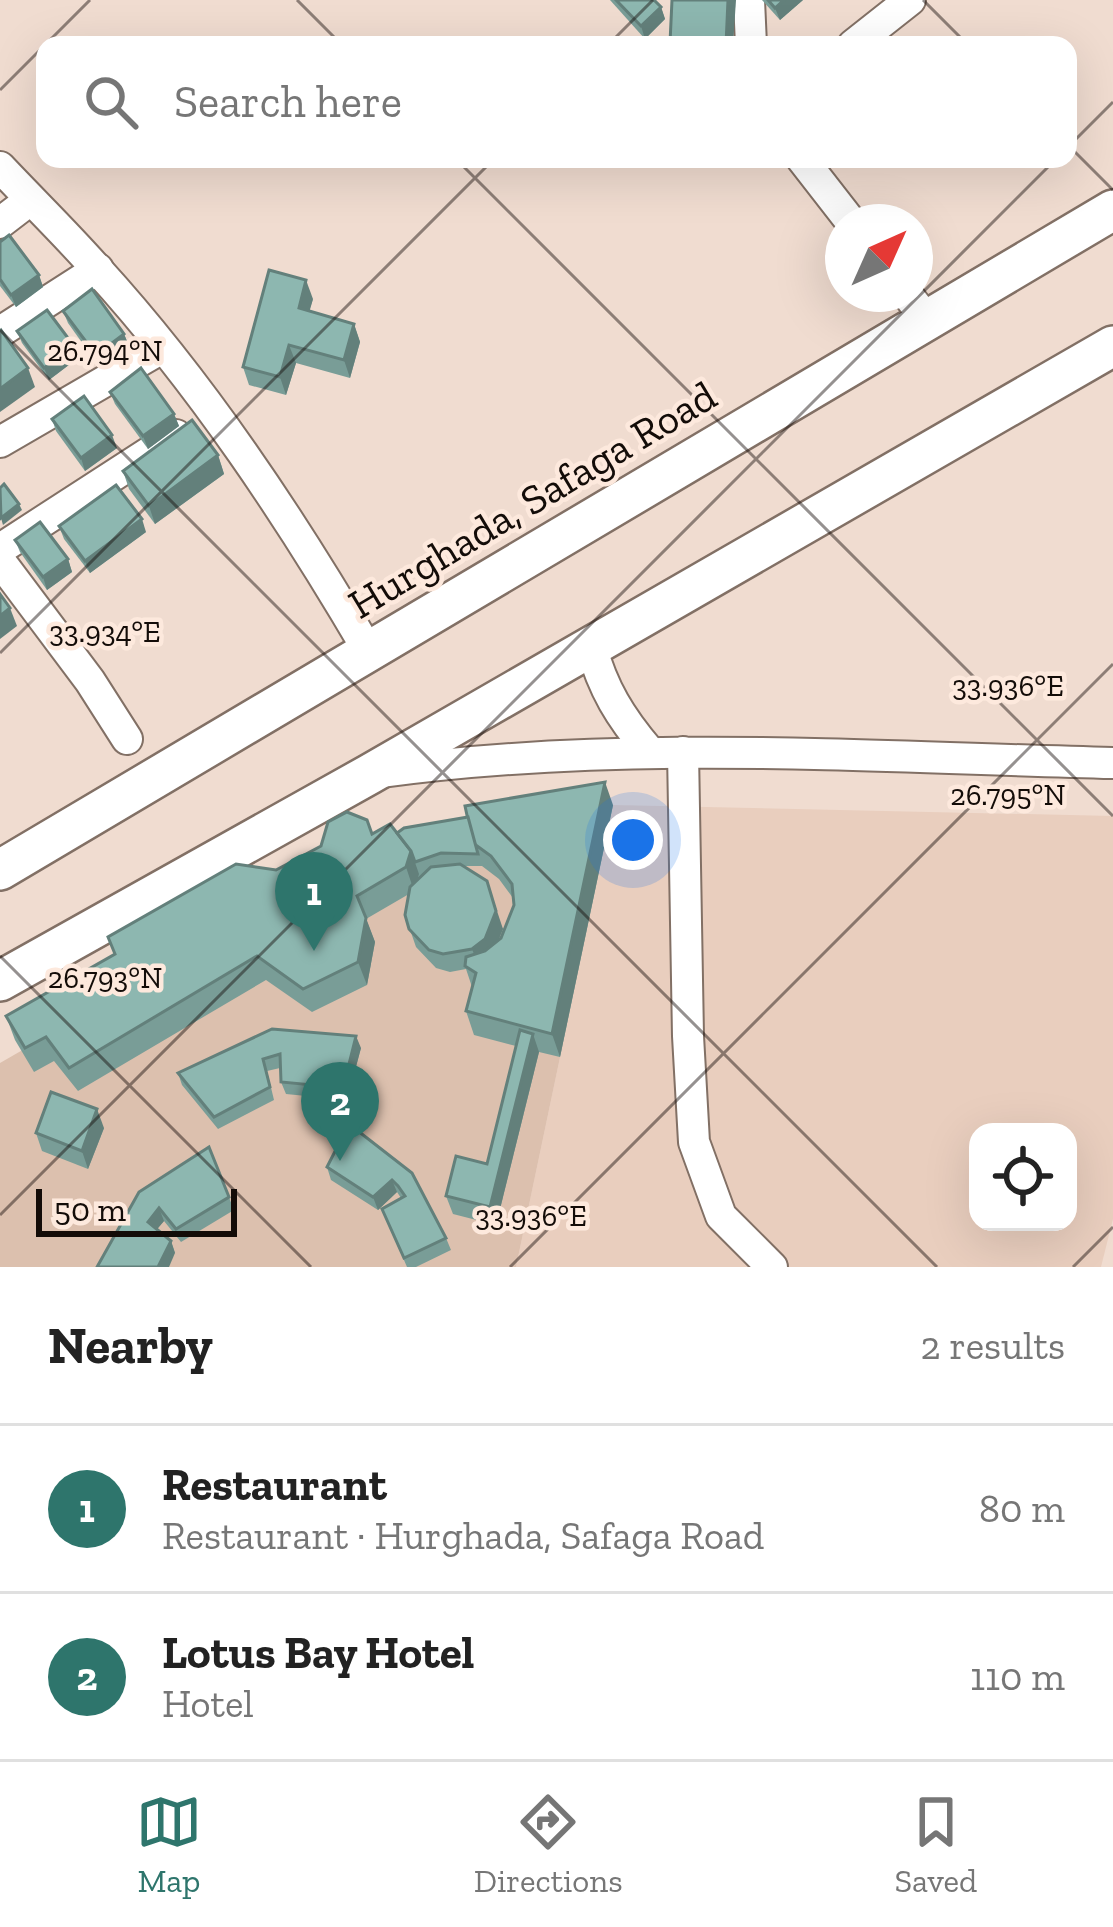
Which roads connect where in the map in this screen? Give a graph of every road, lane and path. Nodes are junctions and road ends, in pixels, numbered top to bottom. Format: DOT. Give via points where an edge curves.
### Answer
graph roads {
  1 [pos="749,0"];
  2 [pos="910,0"];
  3 [pos="751,36"];
  4 [pos="864,36"];
  5 [pos="0,167"];
  6 [pos="809,168"];
  7 [pos="30,200"];
  8 [pos="837,204"];
  9 [pos="1113,210"];
  10 [pos="0,223"];
  11 [pos="98,269"];
  12 [pos="933,299"];
  13 [pos="909,312"];
  14 [pos="0,332"];
  15 [pos="1113,346"];
  16 [pos="163,348"];
  17 [pos="211,412"];
  18 [pos="0,442"];
  19 [pos="0,549"];
  20 [pos="0,561"];
  21 [pos="590,646"];
  22 [pos="369,652"];
  23 [pos="127,739"];
  24 [pos="649,751"];
  25 [pos="683,752"];
  26 [pos="1113,764"];
  27 [pos="370,773"];
  28 [pos="0,870"];
  29 [pos="0,981"];
  30 [pos="772,1267"];
  1 -- 3 [label="street"];
  2 -- 4 [label="street"];
  5 -- 7 [label="street"];
  6 -- 8 [label="street"];
  7 -- 10 [label="street"];
  7 -- 11 [label="street"];
  9 -- 12 [label="main road, Hurghada, Safaga Road"];
  11 -- 14 [label="street"];
  11 -- 16 [label="street"];
  13 -- 22 [label="main road, Hurghada, Safaga Road"];
  15 -- 21 [label="main road"];
  16 -- 17 [label="street"];
  16 -- 18 [label="street"];
  17 -- 19 [label="street"];
  17 -- 22 [label="street"];
  20 -- 23 [label="street"];
  21 -- 24 [label="street" via="615,710"];
  21 -- 27 [label="main road"];
  22 -- 28 [label="main road, Hurghada, Safaga Road"];
  24 -- 25 [label="street"];
  24 -- 27 [label="street"];
  25 -- 26 [label="street"];
  25 -- 30 [label="street" via="694,1142 721,1216"];
  27 -- 29 [label="main road"];
}
